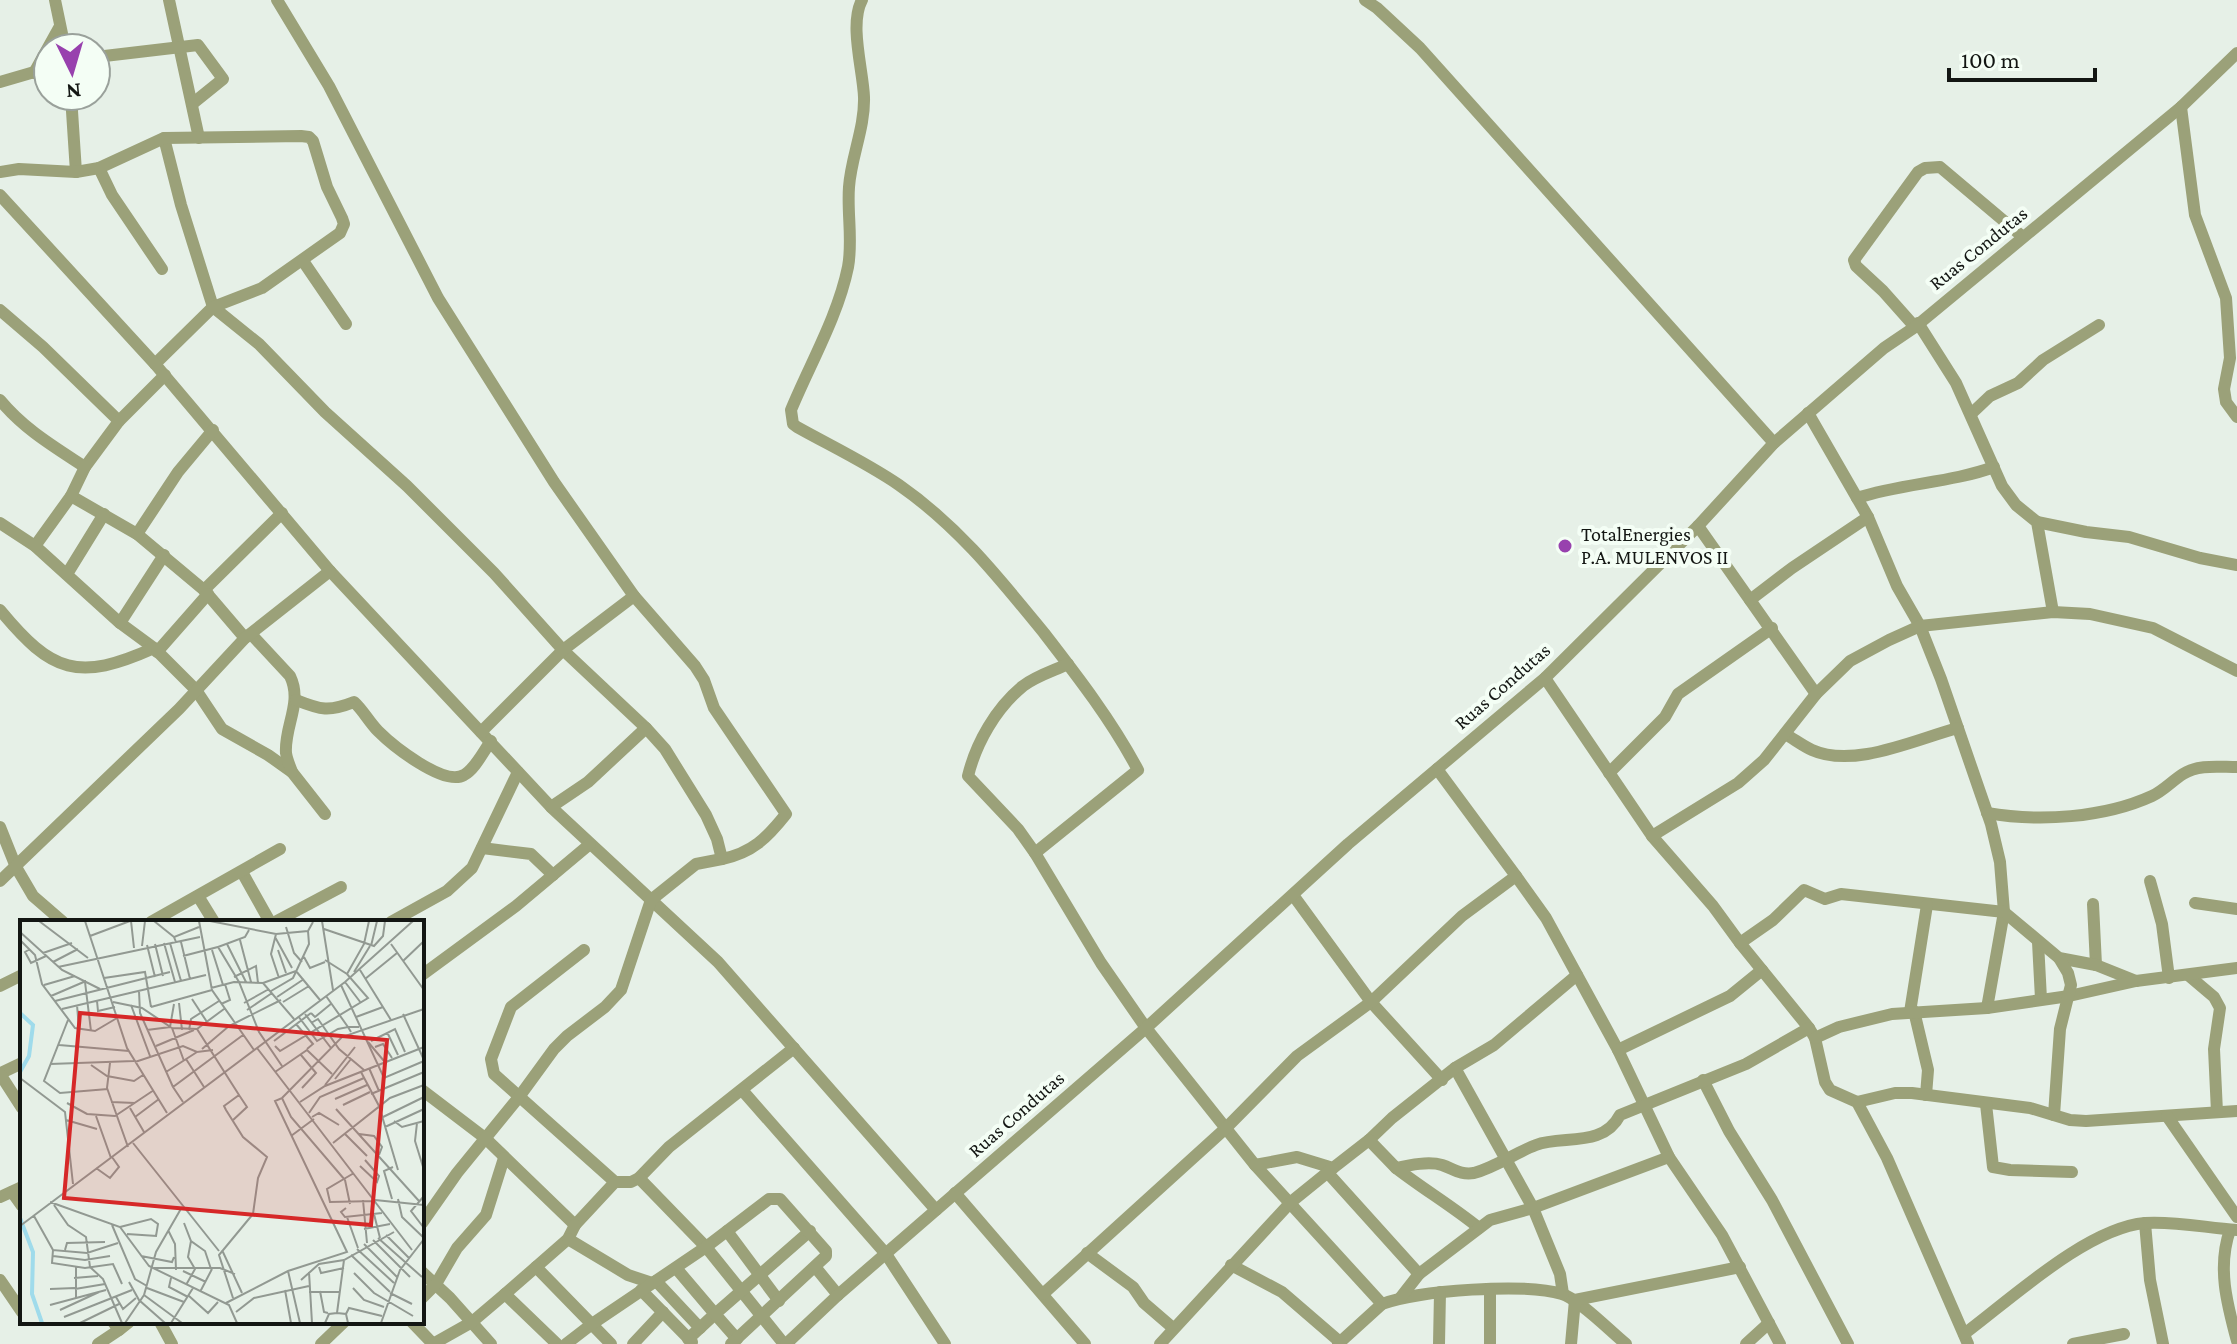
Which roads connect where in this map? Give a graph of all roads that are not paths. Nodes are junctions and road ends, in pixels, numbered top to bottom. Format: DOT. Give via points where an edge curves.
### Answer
graph roads {
  1 [pos="55,0"];
  2 [pos="169,0"];
  3 [pos="277,0"];
  4 [pos="862,0"];
  5 [pos="1365,0"];
  6 [pos="1380,4"];
  7 [pos="59,28"];
  8 [pos="57,32"];
  9 [pos="60,32"];
  10 [pos="181,48"];
  11 [pos="2237,53"];
  12 [pos="112,55"];
  13 [pos="32,74"];
  14 [pos="0,82"];
  15 [pos="192,104"];
  16 [pos="2181,107"];
  17 [pos="72,112"];
  18 [pos="164,138"];
  19 [pos="199,138"];
  20 [pos="99,168"];
  21 [pos="0,172"];
  22 [pos="76,172"];
  23 [pos="0,195"];
  24 [pos="2023,237"];
  25 [pos="303,261"];
  26 [pos="162,269"];
  27 [pos="213,307"];
  28 [pos="0,310"];
  29 [pos="346,324"];
  30 [pos="1916,325"];
  31 [pos="2099,325"];
  32 [pos="155,364"];
  33 [pos="165,375"];
  34 [pos="0,400"];
  35 [pos="1808,413"];
  36 [pos="1971,414"];
  37 [pos="2237,417"];
  38 [pos="119,421"];
  39 [pos="213,430"];
  40 [pos="1774,443"];
  41 [pos="85,467"];
  42 [pos="1994,467"];
  43 [pos="71,496"];
  44 [pos="1857,498"];
  45 [pos="282,513"];
  46 [pos="104,514"];
  47 [pos="1868,517"];
  48 [pos="2037,522"];
  49 [pos="0,523"];
  50 [pos="1698,526"];
  51 [pos="137,534"];
  52 [pos="35,546"];
  53 [pos="164,555"];
  54 [pos="2237,565"];
  55 [pos="330,571"];
  56 [pos="67,574"];
  57 [pos="206,592"];
  58 [pos="634,596"];
  59 [pos="1750,600"];
  60 [pos="0,610"];
  61 [pos="2053,612"];
  62 [pos="120,623"];
  63 [pos="1920,626"];
  64 [pos="1772,628"];
  65 [pos="248,636"];
  66 [pos="156,650"];
  67 [pos="563,650"];
  68 [pos="1068,664"];
  69 [pos="2237,671"];
  70 [pos="1545,678"];
  71 [pos="196,690"];
  72 [pos="1816,694"];
  73 [pos="296,700"];
  74 [pos="646,728"];
  75 [pos="1958,728"];
  76 [pos="1785,734"];
  77 [pos="486,737"];
  78 [pos="2237,767"];
  79 [pos="1437,769"];
  80 [pos="292,772"];
  81 [pos="518,772"];
  82 [pos="1609,773"];
  83 [pos="551,807"];
  84 [pos="1987,813"];
  85 [pos="325,814"];
  86 [pos="0,827"];
  87 [pos="1652,836"];
  88 [pos="590,844"];
  89 [pos="482,848"];
  90 [pos="280,849"];
  91 [pos="1035,853"];
  92 [pos="722,859"];
  93 [pos="16,867"];
  94 [pos="242,872"];
  95 [pos="553,875"];
  96 [pos="1516,876"];
  97 [pos="0,881"];
  98 [pos="2150,881"];
  99 [pos="341,887"];
  100 [pos="1293,895"];
  101 [pos="198,896"];
  102 [pos="651,900"];
  103 [pos="2195,903"];
  104 [pos="2093,904"];
  105 [pos="1927,905"];
  106 [pos="2237,909"];
  107 [pos="2004,912"];
  108 [pos="61,920"];
  109 [pos="155,920"];
  110 [pos="213,920"];
  111 [pos="271,920"];
  112 [pos="276,920"];
  113 [pos="395,920"];
  114 [pos="2038,942"];
  115 [pos="1740,943"];
  116 [pos="584,950"];
  117 [pos="2059,958"];
  118 [pos="2096,965"];
  119 [pos="2237,968"];
  120 [pos="1762,970"];
  121 [pos="424,974"];
  122 [pos="1577,975"];
  123 [pos="2188,975"];
  124 [pos="20,976"];
  125 [pos="2169,978"];
  126 [pos="2136,981"];
  127 [pos="0,986"];
  128 [pos="2041,999"];
  129 [pos="2064,1001"];
  130 [pos="1371,1002"];
  131 [pos="1987,1008"];
  132 [pos="1912,1012"];
  133 [pos="1146,1028"];
  134 [pos="1812,1033"];
  135 [pos="794,1048"];
  136 [pos="1618,1050"];
  137 [pos="20,1064"];
  138 [pos="1455,1068"];
  139 [pos="0,1073"];
  140 [pos="1442,1080"];
  141 [pos="1703,1080"];
  142 [pos="742,1090"];
  143 [pos="424,1092"];
  144 [pos="1926,1095"];
  145 [pos="519,1097"];
  146 [pos="1857,1102"];
  147 [pos="1986,1104"];
  148 [pos="20,1105"];
  149 [pos="1645,1105"];
  150 [pos="2237,1111"];
  151 [pos="2217,1112"];
  152 [pos="2054,1115"];
  153 [pos="2167,1116"];
  154 [pos="1226,1128"];
  155 [pos="485,1138"];
  156 [pos="1369,1140"];
  157 [pos="1669,1157"];
  158 [pos="504,1158"];
  159 [pos="1505,1159"];
  160 [pos="1255,1165"];
  161 [pos="1396,1168"];
  162 [pos="1330,1170"];
  163 [pos="2072,1172"];
  164 [pos="639,1178"];
  165 [pos="615,1182"];
  166 [pos="955,1193"];
  167 [pos="1291,1202"];
  168 [pos="1533,1208"];
  169 [pos="936,1210"];
  170 [pos="2237,1217"];
  171 [pos="424,1220"];
  172 [pos="2145,1223"];
  173 [pos="575,1225"];
  174 [pos="1479,1228"];
  175 [pos="2233,1230"];
  176 [pos="727,1231"];
  177 [pos="810,1231"];
  178 [pos="568,1239"];
  179 [pos="706,1247"];
  180 [pos="1087,1253"];
  181 [pos="886,1254"];
  182 [pos="1231,1265"];
  183 [pos="536,1267"];
  184 [pos="1740,1267"];
  185 [pos="676,1268"];
  186 [pos="816,1268"];
  187 [pos="424,1274"];
  188 [pos="1419,1274"];
  189 [pos="759,1278"];
  190 [pos="0,1280"];
  191 [pos="436,1284"];
  192 [pos="650,1285"];
  193 [pos="1490,1290"];
  194 [pos="741,1292"];
  195 [pos="1440,1292"];
  196 [pos="505,1294"];
  197 [pos="1043,1294"];
  198 [pos="838,1295"];
  199 [pos="424,1296"];
  200 [pos="1401,1297"];
  201 [pos="1569,1297"];
  202 [pos="779,1301"];
  203 [pos="1382,1304"];
  204 [pos="20,1309"];
  205 [pos="663,1312"];
  206 [pos="715,1314"];
  207 [pos="762,1317"];
  208 [pos="472,1322"];
  209 [pos="1769,1323"];
  210 [pos="161,1324"];
  211 [pos="342,1324"];
  212 [pos="414,1324"];
  213 [pos="592,1324"];
  214 [pos="120,1325"];
  215 [pos="700,1328"];
  216 [pos="1173,1328"];
  217 [pos="2124,1334"];
  218 [pos="1966,1339"];
  219 [pos="1342,1340"];
  220 [pos="2237,1341"];
  221 [pos="690,1342"];
  222 [pos="734,1342"];
  223 [pos="98,1344"];
  224 [pos="172,1344"];
  225 [pos="321,1344"];
  226 [pos="433,1344"];
  227 [pos="491,1344"];
  228 [pos="557,1344"];
  229 [pos="566,1344"];
  230 [pos="611,1344"];
  231 [pos="633,1344"];
  232 [pos="785,1344"];
  233 [pos="945,1344"];
  234 [pos="1085,1344"];
  235 [pos="1160,1344"];
  236 [pos="1361,1344"];
  237 [pos="1439,1344"];
  238 [pos="1490,1344"];
  239 [pos="1571,1344"];
  240 [pos="1626,1344"];
  241 [pos="1746,1344"];
  242 [pos="1780,1344"];
  243 [pos="1848,1344"];
  244 [pos="2073,1344"];
  245 [pos="2163,1344"];
  1 -- 7 [label="street"];
  2 -- 10 [label="street"];
  3 -- 58 [label="street" via="329,86 438,298 554,482"];
  4 -- 68 [label="street" via="857,21 864,99 848,191 848,266 791,419 898,484 941,518 980,553"];
  5 -- 6 [label="street"];
  6 -- 40 [label="street"];
  7 -- 8 [label="street"];
  7 -- 9 [label="street"];
  10 -- 12 [label="street"];
  10 -- 15 [label="street"];
  10 -- 15 [label="street" via="201,46 223,79"];
  11 -- 16 [label="street, Ruas Condutas"];
  13 -- 14 [label="street"];
  15 -- 19 [label="street"];
  16 -- 24 [label="street, Ruas Condutas"];
  16 -- 37 [label="street" via="2195,215 2226,298 2230,358 2224,389"];
  17 -- 22 [label="street"];
  18 -- 19 [label="street"];
  18 -- 20 [label="street"];
  18 -- 27 [label="street"];
  19 -- 25 [label="street" via="301,136 313,141 344,224 340,233"];
  20 -- 22 [label="street"];
  20 -- 26 [label="street"];
  21 -- 22 [label="street"];
  23 -- 32 [label="street"];
  24 -- 30 [label="street, Ruas Condutas"];
  24 -- 30 [label="street" via="1940,167 1918,172 1854,260"];
  25 -- 27 [label="street" via="262,288"];
  25 -- 29 [label="street"];
  27 -- 32 [label="street"];
  27 -- 67 [label="street" via="259,344 407,486"];
  28 -- 38 [label="street"];
  30 -- 35 [label="street, Ruas Condutas"];
  30 -- 36 [label="street"];
  31 -- 36 [label="street"];
  32 -- 33 [label="street"];
  33 -- 38 [label="street"];
  33 -- 39 [label="street"];
  34 -- 41 [label="street" via="39,438"];
  35 -- 40 [label="street, Ruas Condutas"];
  35 -- 44 [label="street"];
  36 -- 42 [label="street"];
  38 -- 41 [label="street"];
  39 -- 45 [label="street"];
  39 -- 51 [label="street"];
  40 -- 50 [label="street, Ruas Condutas"];
  41 -- 43 [label="street"];
  42 -- 44 [label="street"];
  42 -- 48 [label="street" via="2012,501"];
  43 -- 46 [label="street"];
  43 -- 52 [label="street"];
  44 -- 47 [label="street"];
  45 -- 55 [label="street"];
  45 -- 57 [label="street"];
  46 -- 51 [label="street"];
  46 -- 56 [label="street"];
  47 -- 59 [label="street"];
  47 -- 63 [label="street"];
  48 -- 54 [label="street" via="2148,541"];
  48 -- 61 [label="street"];
  49 -- 52 [label="street"];
  50 -- 59 [label="street"];
  50 -- 70 [label="street, Ruas Condutas"];
  51 -- 53 [label="street"];
  52 -- 56 [label="street"];
  53 -- 57 [label="street"];
  53 -- 62 [label="street"];
  55 -- 65 [label="street"];
  55 -- 77 [label="street"];
  56 -- 62 [label="street"];
  57 -- 65 [label="street"];
  57 -- 66 [label="street"];
  58 -- 67 [label="street"];
  58 -- 92 [label="street" via="695,666 714,708 786,814 762,843"];
  59 -- 64 [label="street"];
  60 -- 66 [label="street" via="32,647 62,664 103,667"];
  61 -- 63 [label="street"];
  61 -- 69 [label="street" via="2153,628"];
  62 -- 66 [label="street"];
  63 -- 72 [label="street" via="1850,661"];
  63 -- 75 [label="street"];
  64 -- 72 [label="street"];
  64 -- 82 [label="street" via="1678,694 1665,717"];
  65 -- 71 [label="street"];
  65 -- 73 [label="street" via="290,676"];
  66 -- 71 [label="street"];
  67 -- 74 [label="street"];
  67 -- 77 [label="street"];
  68 -- 91 [label="street" via="1031,681 1001,709 976,750 968,776"];
  68 -- 91 [label="street" via="1138,770"];
  70 -- 79 [label="street, Ruas Condutas"];
  70 -- 82 [label="street"];
  71 -- 80 [label="street" via="222,729"];
  71 -- 93 [label="street"];
  72 -- 76 [label="street"];
  73 -- 77 [label="street" via="333,710 354,702 380,733 416,762 449,777 465,775"];
  73 -- 80 [label="street" via="286,749"];
  74 -- 83 [label="street" via="588,782"];
  74 -- 92 [label="street" via="706,815"];
  75 -- 76 [label="street" via="1851,756 1813,751"];
  75 -- 84 [label="street"];
  76 -- 87 [label="street" via="1738,783"];
  77 -- 81 [label="street"];
  78 -- 84 [label="street" via="2197,768 2153,795 2077,815 2028,820"];
  79 -- 96 [label="street"];
  79 -- 100 [label="street, Ruas Condutas"];
  80 -- 85 [label="street"];
  81 -- 83 [label="street"];
  81 -- 89 [label="street"];
  82 -- 87 [label="street"];
  83 -- 88 [label="street"];
  84 -- 107 [label="street" via="2000,862"];
  86 -- 93 [label="street"];
  87 -- 115 [label="street"];
  88 -- 95 [label="street"];
  88 -- 102 [label="street"];
  89 -- 95 [label="street" via="531,854"];
  89 -- 113 [label="street" via="472,868 447,891"];
  90 -- 94 [label="street"];
  91 -- 133 [label="street"];
  92 -- 102 [label="street" via="696,864"];
  93 -- 97 [label="street"];
  93 -- 108 [label="street" via="33,896"];
  94 -- 101 [label="street"];
  94 -- 111 [label="street"];
  95 -- 121 [label="street"];
  96 -- 122 [label="street"];
  96 -- 130 [label="street" via="1462,916"];
  98 -- 125 [label="street"];
  99 -- 112 [label="street"];
  100 -- 130 [label="street"];
  100 -- 133 [label="street, Ruas Condutas"];
  101 -- 109 [label="street"];
  101 -- 110 [label="street"];
  102 -- 135 [label="street" via="718,962"];
  102 -- 145 [label="street" via="621,990 560,1043"];
  103 -- 106 [label="street"];
  104 -- 118 [label="street"];
  105 -- 107 [label="street"];
  105 -- 115 [label="street" via="1841,894 1825,899 1804,890"];
  105 -- 132 [label="street"];
  107 -- 114 [label="street"];
  107 -- 131 [label="street"];
  114 -- 117 [label="street"];
  114 -- 128 [label="street"];
  115 -- 120 [label="street"];
  116 -- 145 [label="street" via="517,1000 506,1015 491,1070"];
  117 -- 118 [label="street"];
  117 -- 129 [label="street" via="2070,978"];
  118 -- 126 [label="street"];
  119 -- 123 [label="street"];
  120 -- 134 [label="street"];
  120 -- 136 [label="street" via="1730,996"];
  122 -- 136 [label="street"];
  122 -- 138 [label="street" via="1494,1045"];
  123 -- 125 [label="street"];
  123 -- 151 [label="street" via="2220,1008 2214,1049"];
  124 -- 127 [label="street"];
  125 -- 126 [label="street"];
  126 -- 129 [label="street"];
  128 -- 129 [label="street"];
  128 -- 131 [label="street"];
  129 -- 152 [label="street"];
  130 -- 140 [label="street"];
  130 -- 154 [label="street" via="1297,1056"];
  131 -- 132 [label="street"];
  132 -- 134 [label="street"];
  132 -- 144 [label="street" via="1928,1070"];
  133 -- 154 [label="street"];
  133 -- 166 [label="street, Ruas Condutas"];
  134 -- 141 [label="street"];
  134 -- 146 [label="street" via="1830,1090"];
  135 -- 142 [label="street"];
  135 -- 169 [label="street"];
  136 -- 149 [label="street"];
  137 -- 139 [label="street"];
  138 -- 140 [label="street"];
  138 -- 159 [label="street"];
  139 -- 148 [label="street"];
  140 -- 156 [label="street"];
  141 -- 149 [label="street"];
  141 -- 243 [label="street"];
  142 -- 164 [label="street" via="669,1147"];
  142 -- 181 [label="street"];
  143 -- 155 [label="street"];
  144 -- 146 [label="street" via="1895,1093"];
  144 -- 147 [label="street"];
  145 -- 155 [label="street"];
  145 -- 165 [label="street"];
  146 -- 218 [label="street"];
  147 -- 152 [label="street"];
  147 -- 163 [label="street" via="1993,1167"];
  149 -- 157 [label="street"];
  149 -- 159 [label="street" via="1591,1136 1547,1141"];
  150 -- 151 [label="street"];
  151 -- 153 [label="street"];
  152 -- 153 [label="street" via="2086,1121"];
  153 -- 170 [label="street"];
  154 -- 160 [label="street"];
  154 -- 180 [label="street"];
  155 -- 158 [label="street"];
  155 -- 171 [label="street"];
  156 -- 161 [label="street"];
  156 -- 162 [label="street"];
  157 -- 168 [label="street"];
  157 -- 184 [label="street"];
  158 -- 173 [label="street"];
  158 -- 191 [label="street" via="486,1215 457,1248"];
  159 -- 161 [label="street" via="1467,1174 1444,1165"];
  159 -- 168 [label="street"];
  160 -- 162 [label="street" via="1297,1157"];
  160 -- 167 [label="street"];
  161 -- 174 [label="street"];
  162 -- 167 [label="street"];
  162 -- 188 [label="street"];
  164 -- 165 [label="street"];
  164 -- 179 [label="street"];
  165 -- 173 [label="street"];
  166 -- 169 [label="street, Ruas Condutas"];
  166 -- 197 [label="street"];
  167 -- 182 [label="street"];
  167 -- 203 [label="street"];
  168 -- 174 [label="street"];
  168 -- 201 [label="street"];
  169 -- 181 [label="street, Ruas Condutas"];
  172 -- 175 [label="street"];
  172 -- 218 [label="street" via="2099,1237 2048,1270"];
  172 -- 245 [label="street"];
  173 -- 178 [label="street"];
  174 -- 188 [label="street"];
  175 -- 220 [label="street" via="2222,1266"];
  176 -- 177 [label="street" via="775,1197"];
  176 -- 179 [label="street"];
  176 -- 189 [label="street"];
  177 -- 186 [label="street" via="827,1253"];
  177 -- 189 [label="street"];
  178 -- 183 [label="street"];
  178 -- 192 [label="street"];
  179 -- 185 [label="street"];
  179 -- 194 [label="street"];
  180 -- 197 [label="street"];
  180 -- 216 [label="street" via="1133,1287"];
  181 -- 198 [label="street, Ruas Condutas"];
  181 -- 233 [label="street"];
  182 -- 216 [label="street"];
  182 -- 219 [label="street" via="1282,1292"];
  183 -- 196 [label="street"];
  183 -- 213 [label="street"];
  184 -- 201 [label="street"];
  184 -- 209 [label="street"];
  185 -- 192 [label="street"];
  185 -- 206 [label="street"];
  186 -- 198 [label="street"];
  186 -- 202 [label="street"];
  187 -- 191 [label="street"];
  188 -- 200 [label="street"];
  189 -- 194 [label="street"];
  189 -- 202 [label="street"];
  190 -- 204 [label="street"];
  191 -- 199 [label="street"];
  191 -- 208 [label="street"];
  192 -- 205 [label="street"];
  192 -- 213 [label="street"];
  192 -- 215 [label="street"];
  193 -- 195 [label="street"];
  193 -- 201 [label="street"];
  193 -- 238 [label="street"];
  194 -- 206 [label="street"];
  194 -- 207 [label="street"];
  195 -- 200 [label="street"];
  195 -- 237 [label="street"];
  196 -- 208 [label="street"];
  196 -- 228 [label="street"];
  197 -- 234 [label="street"];
  198 -- 232 [label="street, Ruas Condutas"];
  200 -- 203 [label="street"];
  201 -- 239 [label="street"];
  201 -- 240 [label="street"];
  202 -- 207 [label="street"];
  203 -- 219 [label="street"];
  205 -- 221 [label="street"];
  205 -- 231 [label="street"];
  206 -- 215 [label="street"];
  206 -- 222 [label="street"];
  207 -- 222 [label="street"];
  207 -- 232 [label="street"];
  208 -- 226 [label="street"];
  208 -- 227 [label="street"];
  209 -- 241 [label="street"];
  209 -- 242 [label="street"];
  210 -- 224 [label="street"];
  211 -- 225 [label="street"];
  212 -- 226 [label="street"];
  213 -- 229 [label="street"];
  213 -- 230 [label="street"];
  214 -- 223 [label="street"];
  215 -- 221 [label="street"];
  216 -- 235 [label="street"];
  217 -- 244 [label="street"];
  219 -- 236 [label="street"];
}
